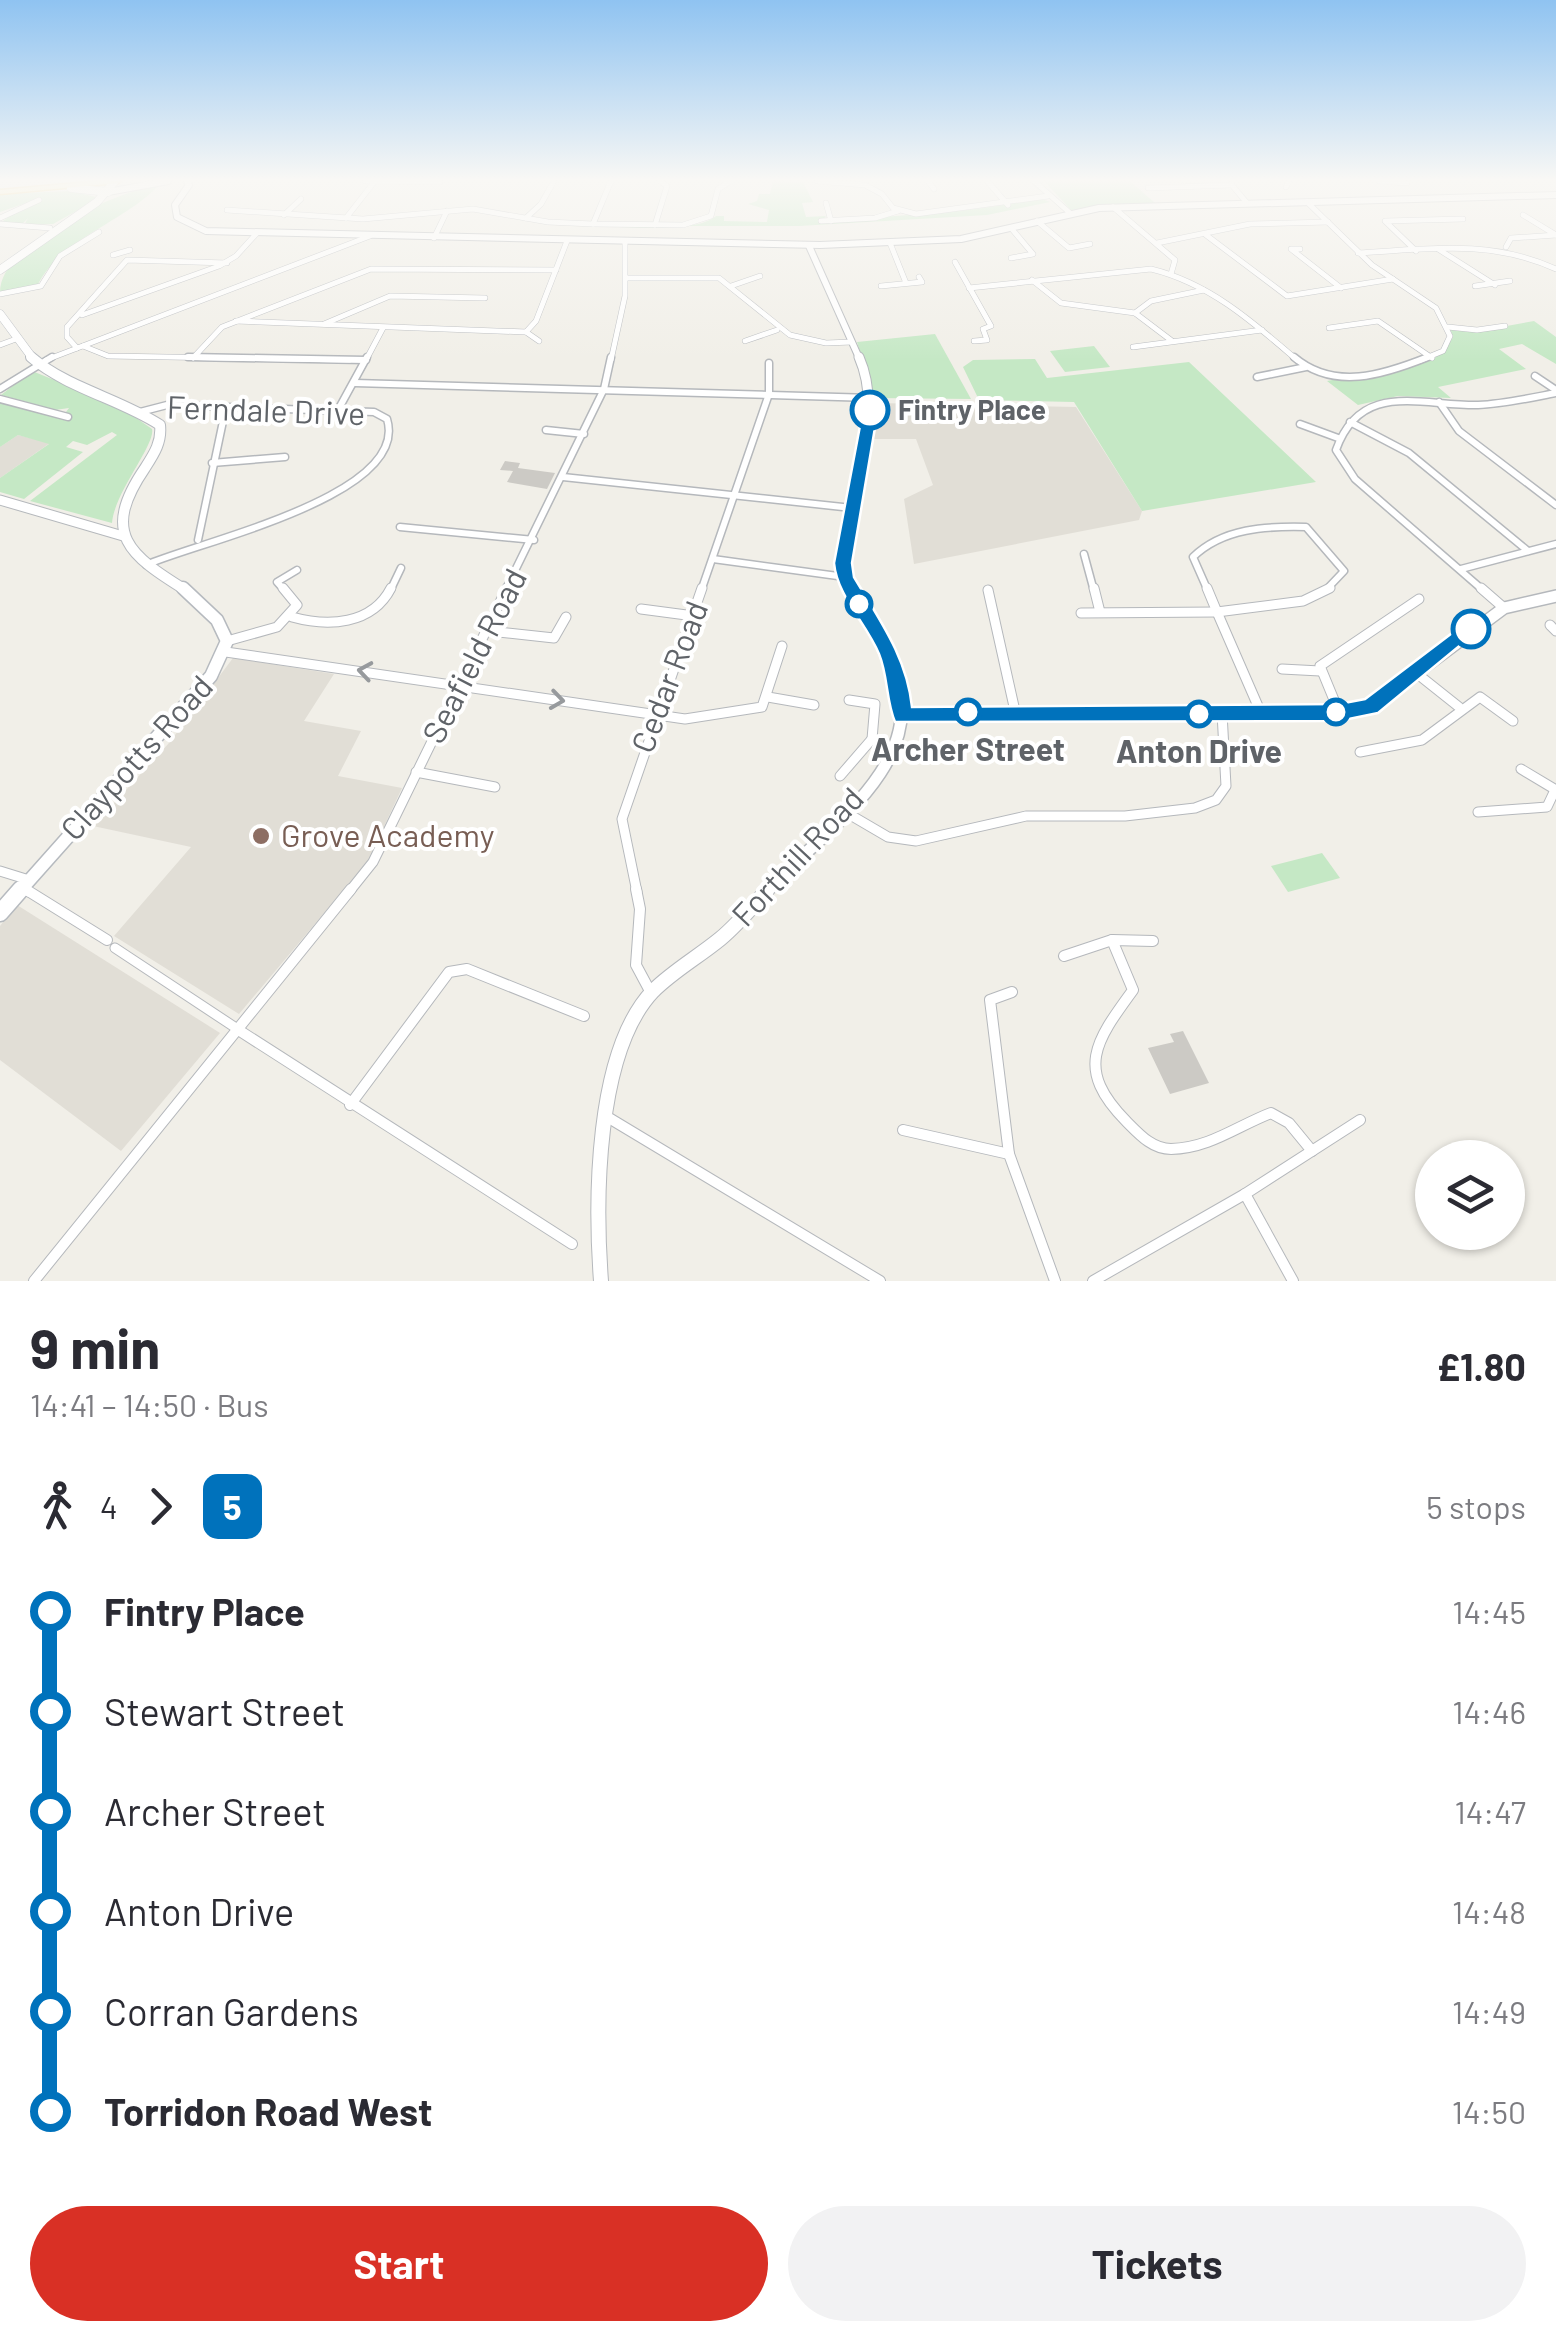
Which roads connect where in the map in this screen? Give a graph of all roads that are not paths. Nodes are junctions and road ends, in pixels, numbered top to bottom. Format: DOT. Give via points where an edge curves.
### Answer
graph roads {
  1 [pos="35,241"];
  2 [pos="85,241"];
  3 [pos="250,241"];
  4 [pos="358,241"];
  5 [pos="556,241"];
  6 [pos="566,241"];
  7 [pos="942,241"];
  8 [pos="1022,241"];
  9 [pos="1060,241"];
  10 [pos="1154,241"];
  11 [pos="1171,241"];
  12 [pos="1213,241"];
  13 [pos="1346,241"];
  14 [pos="1406,241"];
  15 [pos="1510,241"];
  16 [pos="624,242"];
  17 [pos="890,243"];
  18 [pos="1157,243"];
  19 [pos="1090,244"];
  20 [pos="809,246"];
  21 [pos="1506,248"];
  22 [pos="1300,249"];
  23 [pos="1438,249"];
  24 [pos="130,250"];
  25 [pos="1416,250"];
  26 [pos="1358,253"];
  27 [pos="113,255"];
  28 [pos="125,257"];
  29 [pos="1011,258"];
  30 [pos="955,262"];
  31 [pos="227,263"];
  32 [pos="0,270"];
  33 [pos="556,270"];
  34 [pos="1556,270"];
  35 [pos="1171,274"];
  36 [pos="760,276"];
  37 [pos="919,276"];
  38 [pos="626,278"];
  39 [pos="1393,279"];
  40 [pos="1032,280"];
  41 [pos="1510,281"];
  42 [pos="906,284"];
  43 [pos="1494,285"];
  44 [pos="731,286"];
  45 [pos="882,286"];
  46 [pos="1475,286"];
  47 [pos="969,288"];
  48 [pos="1341,288"];
  49 [pos="1204,290"];
  50 [pos="0,294"];
  51 [pos="485,298"];
  52 [pos="1135,313"];
  53 [pos="0,314"];
  54 [pos="82,315"];
  55 [pos="236,321"];
  56 [pos="324,324"];
  57 [pos="1505,326"];
  58 [pos="1448,327"];
  59 [pos="383,328"];
  60 [pos="1329,328"];
  61 [pos="776,330"];
  62 [pos="1262,330"];
  63 [pos="526,332"];
  64 [pos="16,339"];
  65 [pos="538,341"];
  66 [pos="745,341"];
  67 [pos="974,341"];
  68 [pos="1172,341"];
  69 [pos="852,342"];
  70 [pos="0,345"];
  71 [pos="80,347"];
  72 [pos="1133,347"];
  73 [pos="193,358"];
  74 [pos="1432,358"];
  75 [pos="366,360"];
  76 [pos="37,363"];
  77 [pos="769,363"];
  78 [pos="1306,367"];
  79 [pos="1535,376"];
  80 [pos="1257,377"];
  81 [pos="355,383"];
  82 [pos="604,389"];
  83 [pos="0,390"];
  84 [pos="1556,392"];
  85 [pos="770,394"];
  86 [pos="872,398"];
  87 [pos="0,399"];
  88 [pos="1439,402"];
  89 [pos="226,407"];
  90 [pos="338,410"];
  91 [pos="140,412"];
  92 [pos="67,413"];
  93 [pos="1350,422"];
  94 [pos="1300,424"];
  95 [pos="546,430"];
  96 [pos="584,434"];
  97 [pos="1338,438"];
  98 [pos="286,457"];
  99 [pos="212,463"];
  100 [pos="563,478"];
  101 [pos="733,494"];
  102 [pos="0,500"];
  103 [pos="1556,506"];
  104 [pos="853,508"];
  105 [pos="400,527"];
  106 [pos="123,536"];
  107 [pos="198,540"];
  108 [pos="534,540"];
  109 [pos="1556,544"];
  110 [pos="1528,551"];
  111 [pos="1084,554"];
  112 [pos="713,560"];
  113 [pos="146,565"];
  114 [pos="401,568"];
  115 [pos="1461,568"];
  116 [pos="297,570"];
  117 [pos="845,578"];
  118 [pos="988,590"];
  119 [pos="1556,596"];
  120 [pos="1418,600"];
  121 [pos="1504,608"];
  122 [pos="641,609"];
  123 [pos="1216,610"];
  124 [pos="1081,612"];
  125 [pos="1100,612"];
  126 [pos="694,616"];
  127 [pos="292,617"];
  128 [pos="566,617"];
  129 [pos="489,631"];
  130 [pos="782,646"];
  131 [pos="227,647"];
  132 [pos="1282,669"];
  133 [pos="1320,671"];
  134 [pos="1416,672"];
  135 [pos="461,687"];
  136 [pos="768,697"];
  137 [pos="849,700"];
  138 [pos="814,706"];
  139 [pos="1460,707"];
  140 [pos="1015,712"];
  141 [pos="1261,712"];
  142 [pos="1339,712"];
  143 [pos="1222,713"];
  144 [pos="656,714"];
  145 [pos="902,716"];
  146 [pos="1513,721"];
  147 [pos="872,740"];
  148 [pos="894,750"];
  149 [pos="1360,752"];
  150 [pos="1522,768"];
  151 [pos="416,772"];
  152 [pos="840,776"];
  153 [pos="495,787"];
  154 [pos="1555,790"];
  155 [pos="844,811"];
  156 [pos="1478,812"];
  157 [pos="0,872"];
  158 [pos="25,883"];
  159 [pos="0,913"];
  160 [pos="1112,940"];
  161 [pos="1153,941"];
  162 [pos="111,944"];
  163 [pos="1064,956"];
  164 [pos="1012,992"];
  165 [pos="651,993"];
  166 [pos="584,1016"];
  167 [pos="240,1030"];
  168 [pos="350,1104"];
  169 [pos="609,1118"];
  170 [pos="1360,1120"];
  171 [pos="904,1130"];
  172 [pos="1312,1150"];
  173 [pos="1009,1154"];
  174 [pos="1245,1194"];
  175 [pos="572,1244"];
  176 [pos="34,1281"];
  177 [pos="601,1281"];
  178 [pos="880,1281"];
  179 [pos="1055,1281"];
  180 [pos="1092,1281"];
  181 [pos="1293,1281"];
  1 -- 32 [label="main road"];
  2 -- 50 [label="street" via="60,256 40,286"];
  3 -- 31 [label="street"];
  4 -- 71 [label="street"];
  5 -- 6 [label="street"];
  6 -- 16 [label="street"];
  6 -- 33 [label="street"];
  7 -- 17 [label="street"];
  8 -- 29 [label="street" via="1033,254"];
  9 -- 19 [label="street" via="1069,248"];
  10 -- 18 [label="street"];
  11 -- 18 [label="street"];
  12 -- 48 [label="street" via="1282,294"];
  13 -- 26 [label="street"];
  14 -- 25 [label="street"];
  15 -- 21 [label="street"];
  16 -- 20 [label="street"];
  16 -- 38 [label="street, Seafield Road"];
  17 -- 20 [label="street"];
  17 -- 42 [label="street"];
  18 -- 35 [label="street" via="1176,260"];
  20 -- 69 [label="street"];
  21 -- 23 [label="street"];
  21 -- 34 [label="street"];
  22 -- 48 [label="street" via="1291,249"];
  23 -- 25 [label="street"];
  23 -- 43 [label="street"];
  24 -- 28 [label="street"];
  25 -- 26 [label="street"];
  26 -- 39 [label="street"];
  27 -- 28 [label="street"];
  28 -- 31 [label="street"];
  28 -- 54 [label="street"];
  30 -- 47 [label="street"];
  31 -- 54 [label="street"];
  33 -- 55 [label="street" via="386,266"];
  33 -- 63 [label="street"];
  35 -- 40 [label="street" via="1136,268"];
  35 -- 49 [label="street"];
  36 -- 44 [label="street"];
  37 -- 42 [label="street" via="922,282"];
  38 -- 44 [label="street" via="704,276"];
  38 -- 82 [label="street, Seafield Road"];
  39 -- 48 [label="street"];
  39 -- 58 [label="street" via="1436,308"];
  40 -- 47 [label="street"];
  40 -- 52 [label="street" via="1061,303"];
  41 -- 43 [label="street"];
  42 -- 45 [label="street"];
  43 -- 46 [label="street"];
  44 -- 61 [label="street"];
  47 -- 67 [label="street" via="991,326 983,329 986,340"];
  49 -- 52 [label="street" via="1152,301"];
  49 -- 62 [label="street"];
  51 -- 56 [label="street" via="390,296"];
  52 -- 68 [label="street"];
  53 -- 64 [label="main road"];
  54 -- 71 [label="street" via="65,332"];
  55 -- 56 [label="street"];
  55 -- 73 [label="street"];
  56 -- 59 [label="street"];
  57 -- 58 [label="street"];
  58 -- 74 [label="street" via="1447,344"];
  59 -- 63 [label="street"];
  59 -- 75 [label="street"];
  60 -- 74 [label="street" via="1378,321"];
  61 -- 66 [label="street"];
  61 -- 69 [label="street" via="806,344"];
  62 -- 68 [label="street"];
  62 -- 78 [label="street"];
  63 -- 65 [label="street"];
  64 -- 70 [label="street"];
  64 -- 76 [label="main road"];
  68 -- 72 [label="street"];
  69 -- 86 [label="street"];
  71 -- 73 [label="street" via="108,356"];
  71 -- 76 [label="street"];
  73 -- 75 [label="street"];
  74 -- 78 [label="street" via="1343,378"];
  75 -- 81 [label="street"];
  76 -- 83 [label="street"];
  76 -- 91 [label="main road"];
  77 -- 85 [label="street, Cedar Road"];
  78 -- 80 [label="street"];
  79 -- 84 [label="street"];
  81 -- 82 [label="street"];
  81 -- 90 [label="street"];
  82 -- 85 [label="street"];
  82 -- 96 [label="street, Seafield Road"];
  84 -- 88 [label="street" via="1476,405"];
  85 -- 86 [label="street"];
  85 -- 101 [label="street, Cedar Road"];
  86 -- 104 [label="street"];
  87 -- 92 [label="street"];
  88 -- 93 [label="street" via="1376,403"];
  88 -- 103 [label="street" via="1458,431"];
  89 -- 90 [label="street, Ferndale Drive"];
  89 -- 91 [label="street, Ferndale Drive"];
  89 -- 99 [label="street"];
  90 -- 107 [label="street, Ferndale Drive" via="374,412 390,424 390,441 362,474 305,510"];
  91 -- 106 [label="main road" via="160,426 162,441 120,508"];
  93 -- 97 [label="street"];
  93 -- 110 [label="street" via="1409,453"];
  94 -- 97 [label="street"];
  95 -- 96 [label="street"];
  96 -- 100 [label="street, Seafield Road"];
  97 -- 115 [label="street" via="1336,450 1355,480"];
  98 -- 99 [label="street"];
  99 -- 107 [label="street"];
  100 -- 101 [label="street"];
  100 -- 108 [label="street, Seafield Road"];
  101 -- 104 [label="street"];
  101 -- 112 [label="street, Cedar Road"];
  102 -- 106 [label="street"];
  104 -- 117 [label="street"];
  105 -- 108 [label="street"];
  106 -- 113 [label="main road, Claypotts Road"];
  107 -- 113 [label="street, Ferndale Drive"];
  108 -- 129 [label="street, Seafield Road"];
  109 -- 110 [label="street"];
  110 -- 115 [label="street"];
  111 -- 125 [label="street"];
  112 -- 117 [label="street"];
  112 -- 126 [label="street, Cedar Road"];
  113 -- 131 [label="main road, Claypotts Road" via="211,607"];
  114 -- 127 [label="street" via="383,603 365,616 310,623"];
  115 -- 121 [label="street"];
  116 -- 127 [label="street" via="276,582 296,605"];
  117 -- 145 [label="street, Forthill Road" via="888,650"];
  118 -- 140 [label="street"];
  119 -- 121 [label="street"];
  120 -- 133 [label="street"];
  121 -- 134 [label="street"];
  122 -- 126 [label="street"];
  123 -- 123 [label="street" via="1194,558 1216,540 1306,527 1344,571 1335,585 1292,606"];
  123 -- 125 [label="street"];
  123 -- 141 [label="street"];
  124 -- 125 [label="street"];
  126 -- 144 [label="street, Cedar Road"];
  127 -- 131 [label="street"];
  128 -- 129 [label="street" via="554,638"];
  129 -- 135 [label="street, Seafield Road"];
  130 -- 136 [label="street"];
  135 -- 131 [label="street, one-way"];
  131 -- 158 [label="main road, Claypotts Road" via="211,676"];
  132 -- 133 [label="street"];
  133 -- 142 [label="street"];
  134 -- 139 [label="street"];
  134 -- 142 [label="street" via="1370,707"];
  135 -- 144 [label="street, one-way"];
  135 -- 151 [label="street, Seafield Road"];
  136 -- 138 [label="street"];
  136 -- 144 [label="street" via="749,712 685,720"];
  137 -- 147 [label="street" via="875,704"];
  139 -- 146 [label="street" via="1480,697"];
  139 -- 149 [label="street" via="1431,735"];
  140 -- 143 [label="street"];
  140 -- 145 [label="street"];
  141 -- 142 [label="street"];
  141 -- 143 [label="street"];
  143 -- 155 [label="street" via="1226,786 1216,800 1195,808 1026,816 916,841 888,837"];
  144 -- 165 [label="street, Cedar Road" via="622,819 640,909 636,964"];
  145 -- 148 [label="street, Forthill Road"];
  147 -- 148 [label="street"];
  147 -- 152 [label="street"];
  148 -- 155 [label="street, Forthill Road"];
  150 -- 154 [label="street"];
  151 -- 153 [label="street"];
  151 -- 167 [label="street, Seafield Road" via="373,862"];
  154 -- 156 [label="street" via="1547,807"];
  155 -- 165 [label="street, Forthill Road" via="724,936"];
  157 -- 158 [label="street"];
  158 -- 159 [label="main road, Claypotts Road"];
  158 -- 162 [label="street"];
  160 -- 161 [label="street"];
  160 -- 163 [label="street"];
  160 -- 172 [label="street" via="1133,990 1092,1052 1090,1071 1108,1104 1166,1150 1238,1131 1272,1113"];
  162 -- 167 [label="street"];
  164 -- 173 [label="street" via="990,1000"];
  165 -- 169 [label="street, Forthill Road" via="624,1045"];
  166 -- 168 [label="street" via="466,969 449,972"];
  167 -- 168 [label="street"];
  167 -- 176 [label="street, Seafield Road"];
  168 -- 175 [label="street"];
  169 -- 177 [label="street, Forthill Road" via="595,1222"];
  169 -- 178 [label="street"];
  170 -- 172 [label="street"];
  171 -- 173 [label="street"];
  172 -- 174 [label="street"];
  173 -- 179 [label="street"];
  174 -- 180 [label="street"];
  174 -- 181 [label="street"];
}
